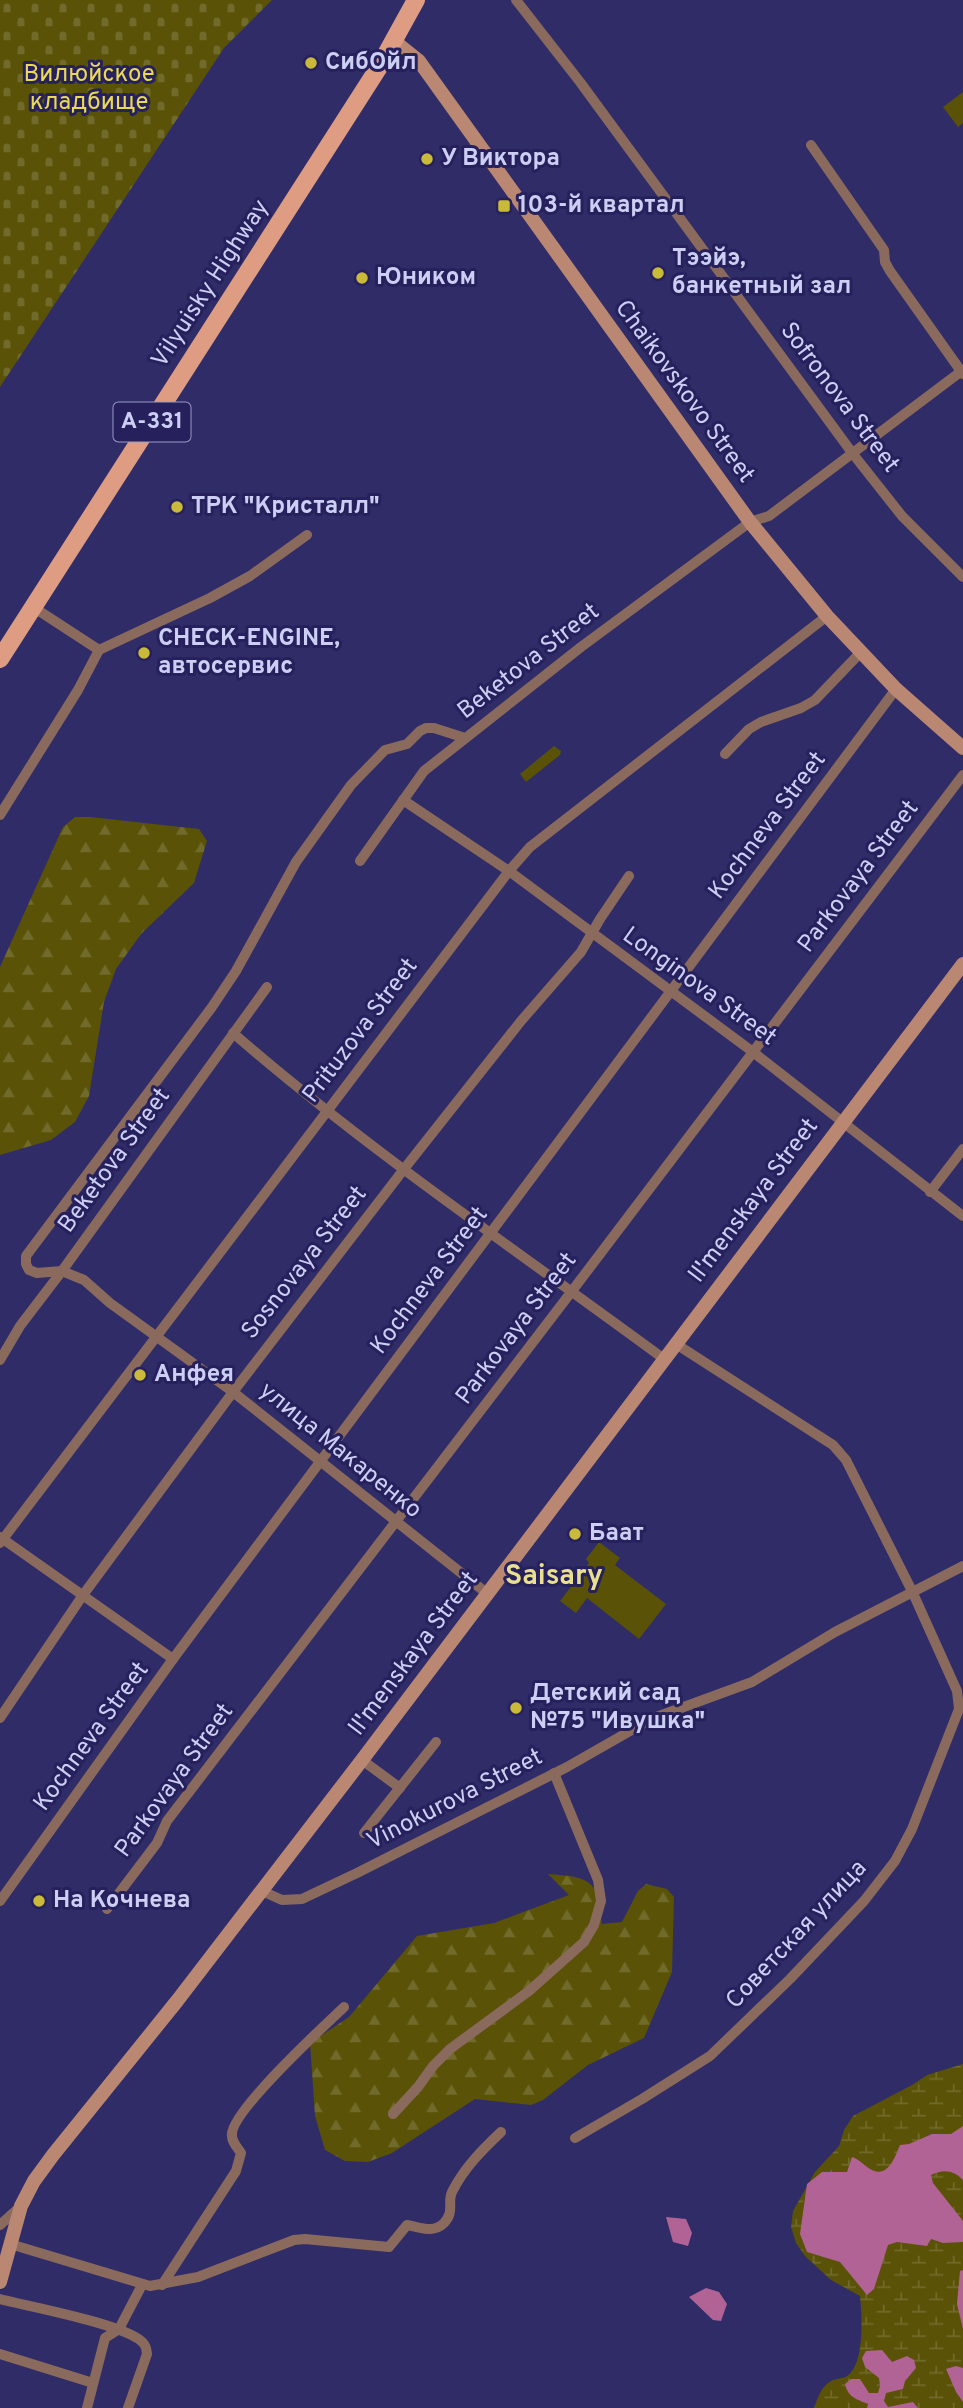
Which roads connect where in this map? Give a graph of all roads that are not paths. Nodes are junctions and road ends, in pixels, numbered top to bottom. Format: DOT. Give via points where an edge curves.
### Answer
graph roads {
  1 [pos="416,0"];
  2 [pos="516,0"];
  3 [pos="394,41"];
  4 [pos="811,145"];
  5 [pos="962,372"];
  6 [pos="853,454"];
  7 [pos="750,522"];
  8 [pos="307,535"];
  9 [pos="963,577"];
  10 [pos="33,607"];
  11 [pos="827,616"];
  12 [pos="99,650"];
  13 [pos="862,652"];
  14 [pos="0,659"];
  15 [pos="896,689"];
  16 [pos="465,738"];
  17 [pos="963,748"];
  18 [pos="725,754"];
  19 [pos="963,775"];
  20 [pos="403,800"];
  21 [pos="0,815"];
  22 [pos="360,861"];
  23 [pos="509,872"];
  24 [pos="629,877"];
  25 [pos="592,934"];
  26 [pos="963,964"];
  27 [pos="267,987"];
  28 [pos="671,992"];
  29 [pos="233,1033"];
  30 [pos="753,1052"];
  31 [pos="327,1110"];
  32 [pos="842,1122"];
  33 [pos="963,1149"];
  34 [pos="404,1169"];
  35 [pos="930,1192"];
  36 [pos="963,1216"];
  37 [pos="493,1233"];
  38 [pos="62,1271"];
  39 [pos="572,1291"];
  40 [pos="156,1337"];
  41 [pos="676,1344"];
  42 [pos="664,1359"];
  43 [pos="0,1360"];
  44 [pos="233,1392"];
  45 [pos="320,1461"];
  46 [pos="395,1522"];
  47 [pos="1,1540"];
  48 [pos="963,1566"];
  49 [pos="912,1591"];
  50 [pos="83,1595"];
  51 [pos="489,1595"];
  52 [pos="173,1659"];
  53 [pos="0,1718"];
  54 [pos="436,1742"];
  55 [pos="362,1760"];
  56 [pos="554,1773"];
  57 [pos="400,1788"];
  58 [pos="365,1833"];
  59 [pos="262,1891"];
  60 [pos="0,1901"];
  61 [pos="107,1909"];
  62 [pos="344,2007"];
  63 [pos="393,2114"];
  64 [pos="501,2132"];
  65 [pos="575,2138"];
  66 [pos="21,2206"];
  67 [pos="0,2225"];
  68 [pos="10,2244"];
  69 [pos="0,2282"];
  70 [pos="142,2285"];
  71 [pos="163,2285"];
  72 [pos="0,2300"];
  73 [pos="119,2329"];
  74 [pos="0,2354"];
  75 [pos="93,2384"];
  76 [pos="87,2408"];
  77 [pos="128,2408"];
  1 -- 3 [label="main road, А-331"];
  2 -- 6 [label="street, Sofronova Street"];
  3 -- 7 [label="main road, Chaikovskovo Street" via="419,61"];
  3 -- 10 [label="main road, Vilyuisky Highway / А-331"];
  4 -- 5 [label="street" via="884,250 890,271"];
  5 -- 6 [label="street, Beketova Street"];
  6 -- 7 [label="street, Beketova Street" via="769,516"];
  6 -- 9 [label="street, Sofronova Street" via="902,516"];
  7 -- 11 [label="main road, Chaikovskovo Street"];
  7 -- 16 [label="street, Beketova Street"];
  8 -- 12 [label="street" via="250,576"];
  10 -- 12 [label="street"];
  10 -- 14 [label="main road, Vilyuisky Highway / А-331"];
  11 -- 13 [label="main road, Chaikovskovo Street"];
  11 -- 23 [label="street, Prituzova Street" via="534,844"];
  12 -- 21 [label="street"];
  13 -- 15 [label="main road, Chaikovskovo Street"];
  13 -- 18 [label="street" via="815,700 749,729"];
  15 -- 17 [label="main road, Chaikovskovo Street"];
  15 -- 28 [label="street, Kochneva Street"];
  16 -- 20 [label="street, Beketova Street" via="424,771"];
  16 -- 38 [label="street" via="434,728 420,731 407,744 385,750 337,802 296,862 236,971 26,1256 29,1270"];
  19 -- 30 [label="street, Parkovaya Street"];
  20 -- 22 [label="street, Beketova Street"];
  20 -- 23 [label="street, Longinova Street"];
  23 -- 25 [label="street, Longinova Street"];
  23 -- 31 [label="street, Prituzova Street"];
  24 -- 25 [label="street, Sosnovaya Street"];
  25 -- 28 [label="street, Longinova Street"];
  25 -- 34 [label="street, Sosnovaya Street"];
  26 -- 32 [label="main road, Il'menskaya Street"];
  27 -- 29 [label="street, Beketova Street"];
  28 -- 30 [label="street, Longinova Street"];
  28 -- 37 [label="street, Kochneva Street"];
  29 -- 31 [label="street"];
  29 -- 38 [label="street, Beketova Street"];
  30 -- 32 [label="street, Longinova Street"];
  30 -- 39 [label="street, Parkovaya Street"];
  31 -- 34 [label="street"];
  31 -- 40 [label="street, Prituzova Street"];
  32 -- 35 [label="street, Longinova Street"];
  32 -- 41 [label="main road, Il'menskaya Street"];
  33 -- 35 [label="street"];
  34 -- 37 [label="street"];
  34 -- 44 [label="street, Sosnovaya Street"];
  35 -- 36 [label="street, Longinova Street"];
  37 -- 39 [label="street"];
  37 -- 45 [label="street, Kochneva Street"];
  38 -- 40 [label="street, улица Макаренко" via="83,1280"];
  38 -- 43 [label="street, Beketova Street"];
  39 -- 42 [label="street"];
  39 -- 46 [label="street, Parkovaya Street"];
  40 -- 44 [label="street, улица Макаренко"];
  40 -- 47 [label="street, Prituzova Street"];
  41 -- 42 [label="main road, Il'menskaya Street"];
  41 -- 49 [label="street, Советская улица" via="832,1445 846,1460"];
  42 -- 51 [label="main road, Il'menskaya Street"];
  44 -- 45 [label="street, улица Макаренко"];
  44 -- 50 [label="street, Sosnovaya Street"];
  45 -- 46 [label="street, улица Макаренко"];
  45 -- 52 [label="street, Kochneva Street"];
  46 -- 51 [label="street, улица Макаренко"];
  46 -- 61 [label="street, Parkovaya Street" via="167,1821 157,1843"];
  47 -- 50 [label="street"];
  48 -- 49 [label="street, Vinokurova Street"];
  49 -- 56 [label="street, Vinokurova Street" via="752,1682 651,1719"];
  49 -- 65 [label="street, Советская улица" via="957,1691 959,1709 895,1861 790,1979 710,2056"];
  50 -- 52 [label="street"];
  50 -- 53 [label="street, Sosnovaya Street"];
  51 -- 55 [label="main road, Il'menskaya Street"];
  52 -- 60 [label="street, Kochneva Street"];
  54 -- 57 [label="street"];
  55 -- 57 [label="street"];
  55 -- 59 [label="main road, Il'menskaya Street"];
  56 -- 59 [label="street, Vinokurova Street" via="302,1899 282,1900"];
  56 -- 63 [label="street" via="598,1880 601,1901 594,1925 584,1942 529,1991 450,2049"];
  57 -- 58 [label="street"];
  59 -- 66 [label="main road, Il'menskaya Street" via="53,2155"];
  62 -- 71 [label="street" via="243,2111 231,2137 241,2153 236,2171"];
  64 -- 71 [label="street" via="469,2164 450,2195 452,2210 443,2224 431,2230 407,2225 389,2247 294,2240 198,2277"];
  66 -- 67 [label="street"];
  66 -- 68 [label="main road, Il'menskaya Street"];
  68 -- 69 [label="main road, Il'menskaya Street"];
  68 -- 70 [label="street"];
  70 -- 71 [label="street"];
  70 -- 73 [label="street"];
  72 -- 73 [label="street"];
  73 -- 75 [label="street" via="105,2338"];
  73 -- 77 [label="street" via="146,2346"];
  74 -- 75 [label="street"];
  75 -- 76 [label="street"];
}
